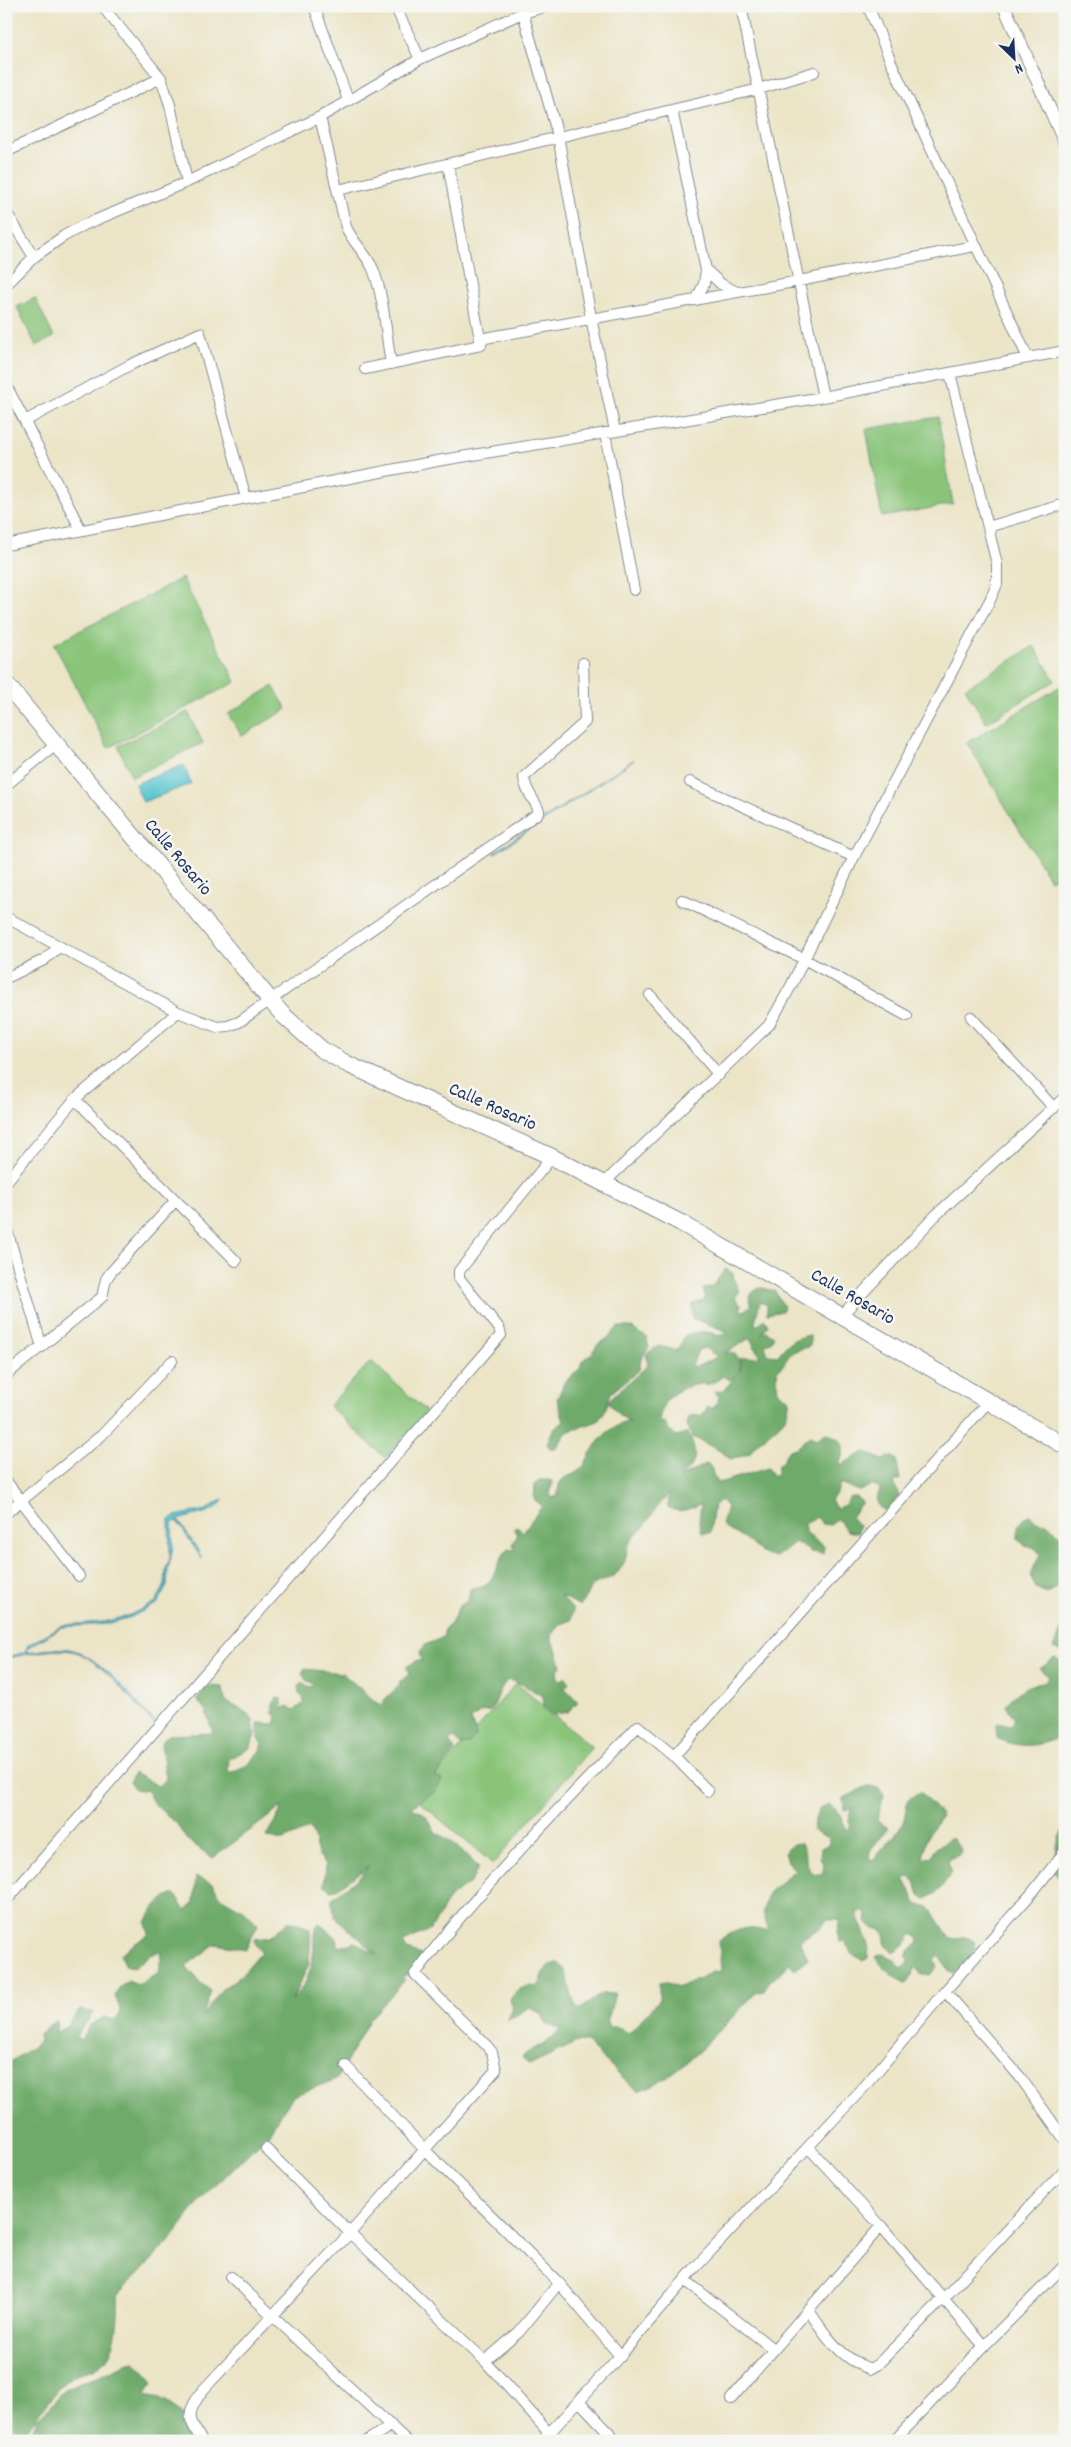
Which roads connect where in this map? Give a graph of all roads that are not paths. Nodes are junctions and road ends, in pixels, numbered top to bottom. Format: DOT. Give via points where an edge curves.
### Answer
graph roads {
  1 [pos="102,6"];
  2 [pos="314,6"];
  3 [pos="395,6"];
  4 [pos="547,6"];
  5 [pos="741,6"];
  6 [pos="868,6"];
  7 [pos="1004,6"];
  8 [pos="523,10"];
  9 [pos="420,59"];
  10 [pos="814,72"];
  11 [pos="161,78"];
  12 [pos="759,90"];
  13 [pos="348,100"];
  14 [pos="672,110"];
  15 [pos="320,116"];
  16 [pos="558,136"];
  17 [pos="1065,143"];
  18 [pos="6,152"];
  19 [pos="448,164"];
  20 [pos="187,182"];
  21 [pos="338,190"];
  22 [pos="6,212"];
  23 [pos="974,246"];
  24 [pos="34,257"];
  25 [pos="706,270"];
  26 [pos="799,281"];
  27 [pos="6,285"];
  28 [pos="737,292"];
  29 [pos="696,300"];
  30 [pos="591,318"];
  31 [pos="480,339"];
  32 [pos="1065,352"];
  33 [pos="1028,358"];
  34 [pos="391,364"];
  35 [pos="365,369"];
  36 [pos="950,373"];
  37 [pos="6,385"];
  38 [pos="823,397"];
  39 [pos="25,421"];
  40 [pos="610,432"];
  41 [pos="246,498"];
  42 [pos="1065,504"];
  43 [pos="988,527"];
  44 [pos="81,530"];
  45 [pos="6,545"];
  46 [pos="634,590"];
  47 [pos="582,663"];
  48 [pos="6,684"];
  49 [pos="57,744"];
  50 [pos="690,782"];
  51 [pos="6,785"];
  52 [pos="854,857"];
  53 [pos="682,900"];
  54 [pos="6,918"];
  55 [pos="59,947"];
  56 [pos="804,958"];
  57 [pos="6,978"];
  58 [pos="650,995"];
  59 [pos="270,1000"];
  60 [pos="178,1012"];
  61 [pos="907,1016"];
  62 [pos="970,1017"];
  63 [pos="719,1074"];
  64 [pos="1065,1097"];
  65 [pos="75,1099"];
  66 [pos="1054,1108"];
  67 [pos="552,1157"];
  68 [pos="8,1177"];
  69 [pos="604,1183"];
  70 [pos="175,1200"];
  71 [pos="6,1227"];
  72 [pos="10,1257"];
  73 [pos="236,1261"];
  74 [pos="842,1315"];
  75 [pos="42,1347"];
  76 [pos="172,1361"];
  77 [pos="6,1375"];
  78 [pos="989,1401"];
  79 [pos="1065,1446"];
  80 [pos="6,1481"];
  81 [pos="22,1500"];
  82 [pos="6,1513"];
  83 [pos="79,1576"];
  84 [pos="674,1756"];
  85 [pos="708,1791"];
  86 [pos="1065,1851"];
  87 [pos="6,1901"];
  88 [pos="944,1991"];
  89 [pos="346,2066"];
  90 [pos="1065,2140"];
  91 [pos="808,2147"];
  92 [pos="266,2149"];
  93 [pos="425,2150"];
  94 [pos="1065,2169"];
  95 [pos="881,2226"];
  96 [pos="350,2233"];
  97 [pos="1065,2265"];
  98 [pos="231,2276"];
  99 [pos="685,2280"];
  100 [pos="559,2283"];
  101 [pos="944,2298"];
  102 [pos="808,2309"];
  103 [pos="272,2315"];
  104 [pos="984,2346"];
  105 [pos="773,2349"];
  106 [pos="620,2356"];
  107 [pos="485,2361"];
  108 [pos="731,2399"];
  109 [pos="579,2401"];
  110 [pos="391,2426"];
  111 [pos="546,2437"];
  112 [pos="202,2441"];
  113 [pos="367,2441"];
  114 [pos="407,2441"];
  115 [pos="617,2441"];
  116 [pos="894,2441"];
  1 -- 11 [label="street"];
  2 -- 13 [label="street"];
  3 -- 9 [label="street"];
  4 -- 8 [label="street"];
  5 -- 12 [label="street"];
  6 -- 23 [label="street"];
  7 -- 17 [label="street"];
  8 -- 9 [label="street"];
  8 -- 16 [label="street"];
  9 -- 13 [label="street"];
  10 -- 12 [label="street"];
  11 -- 18 [label="street"];
  11 -- 20 [label="street"];
  12 -- 14 [label="street"];
  12 -- 26 [label="street"];
  13 -- 15 [label="street"];
  14 -- 16 [label="street"];
  14 -- 25 [label="street"];
  15 -- 20 [label="street"];
  15 -- 21 [label="street"];
  16 -- 19 [label="street"];
  16 -- 30 [label="street"];
  19 -- 21 [label="street"];
  19 -- 31 [label="street"];
  20 -- 24 [label="street" via="84,225"];
  21 -- 34 [label="street" via="346,227 368,259 376,278"];
  22 -- 24 [label="street"];
  23 -- 26 [label="street"];
  23 -- 33 [label="street"];
  24 -- 27 [label="street"];
  25 -- 28 [label="street" via="721,284"];
  25 -- 29 [label="street" via="704,284"];
  26 -- 28 [label="street"];
  26 -- 38 [label="street"];
  28 -- 29 [label="street"];
  29 -- 30 [label="street"];
  30 -- 31 [label="street"];
  30 -- 40 [label="street"];
  31 -- 34 [label="street" via="480,346"];
  32 -- 33 [label="street"];
  33 -- 36 [label="street"];
  34 -- 35 [label="street"];
  36 -- 38 [label="street"];
  36 -- 43 [label="street"];
  37 -- 39 [label="street"];
  38 -- 40 [label="street"];
  39 -- 41 [label="street" via="200,332"];
  39 -- 44 [label="street"];
  40 -- 41 [label="street" via="436,460"];
  40 -- 46 [label="street"];
  41 -- 44 [label="street"];
  42 -- 43 [label="street"];
  43 -- 52 [label="street" via="998,576 992,598"];
  44 -- 45 [label="street"];
  47 -- 59 [label="street" via="585,722 524,777 539,811 537,814"];
  48 -- 49 [label="main road, Calle Rosario"];
  49 -- 51 [label="street"];
  49 -- 59 [label="main road, Calle Rosario"];
  50 -- 52 [label="street"];
  52 -- 56 [label="street"];
  53 -- 56 [label="street"];
  54 -- 55 [label="street"];
  55 -- 57 [label="street" via="39,963"];
  55 -- 60 [label="street"];
  56 -- 61 [label="street"];
  56 -- 63 [label="street" via="770,1025"];
  58 -- 63 [label="street"];
  59 -- 60 [label="street" via="228,1026 217,1027"];
  59 -- 67 [label="main road, Calle Rosario" via="299,1030 340,1060"];
  60 -- 65 [label="street"];
  62 -- 66 [label="street"];
  63 -- 69 [label="street"];
  64 -- 66 [label="street"];
  65 -- 68 [label="street"];
  65 -- 70 [label="street"];
  66 -- 74 [label="street" via="935,1216"];
  67 -- 69 [label="main road, Calle Rosario"];
  67 -- 87 [label="street" via="459,1271 459,1278 499,1328 501,1335"];
  69 -- 74 [label="main road, Calle Rosario"];
  70 -- 73 [label="street"];
  70 -- 75 [label="street" via="111,1272 102,1297"];
  71 -- 72 [label="street"];
  72 -- 75 [label="street"];
  74 -- 78 [label="main road, Calle Rosario"];
  75 -- 77 [label="street"];
  76 -- 81 [label="street" via="102,1435"];
  78 -- 79 [label="main road, Calle Rosario"];
  78 -- 84 [label="street"];
  80 -- 81 [label="street"];
  81 -- 82 [label="street"];
  81 -- 83 [label="street"];
  84 -- 85 [label="street"];
  84 -- 93 [label="street" via="638,1726 487,1887 415,1974 487,2046 496,2065 491,2078"];
  86 -- 88 [label="street"];
  88 -- 90 [label="street" via="1014,2070"];
  88 -- 91 [label="street" via="864,2087"];
  89 -- 93 [label="street"];
  91 -- 95 [label="street"];
  91 -- 99 [label="street"];
  92 -- 96 [label="street"];
  93 -- 96 [label="street"];
  93 -- 100 [label="street"];
  94 -- 101 [label="street"];
  95 -- 101 [label="street"];
  95 -- 102 [label="street"];
  96 -- 103 [label="street"];
  96 -- 107 [label="street"];
  97 -- 104 [label="street"];
  98 -- 103 [label="street"];
  99 -- 105 [label="street"];
  99 -- 106 [label="street"];
  100 -- 106 [label="street"];
  100 -- 107 [label="street" via="519,2332"];
  101 -- 102 [label="street" via="886,2359 870,2368 842,2353"];
  101 -- 104 [label="street"];
  102 -- 105 [label="street"];
  103 -- 110 [label="street"];
  103 -- 112 [label="street" via="203,2390 190,2410 189,2416"];
  104 -- 116 [label="street"];
  105 -- 108 [label="street"];
  106 -- 109 [label="street"];
  107 -- 111 [label="street"];
  109 -- 111 [label="street"];
  109 -- 115 [label="street"];
  110 -- 113 [label="street"];
  110 -- 114 [label="street"];
}
